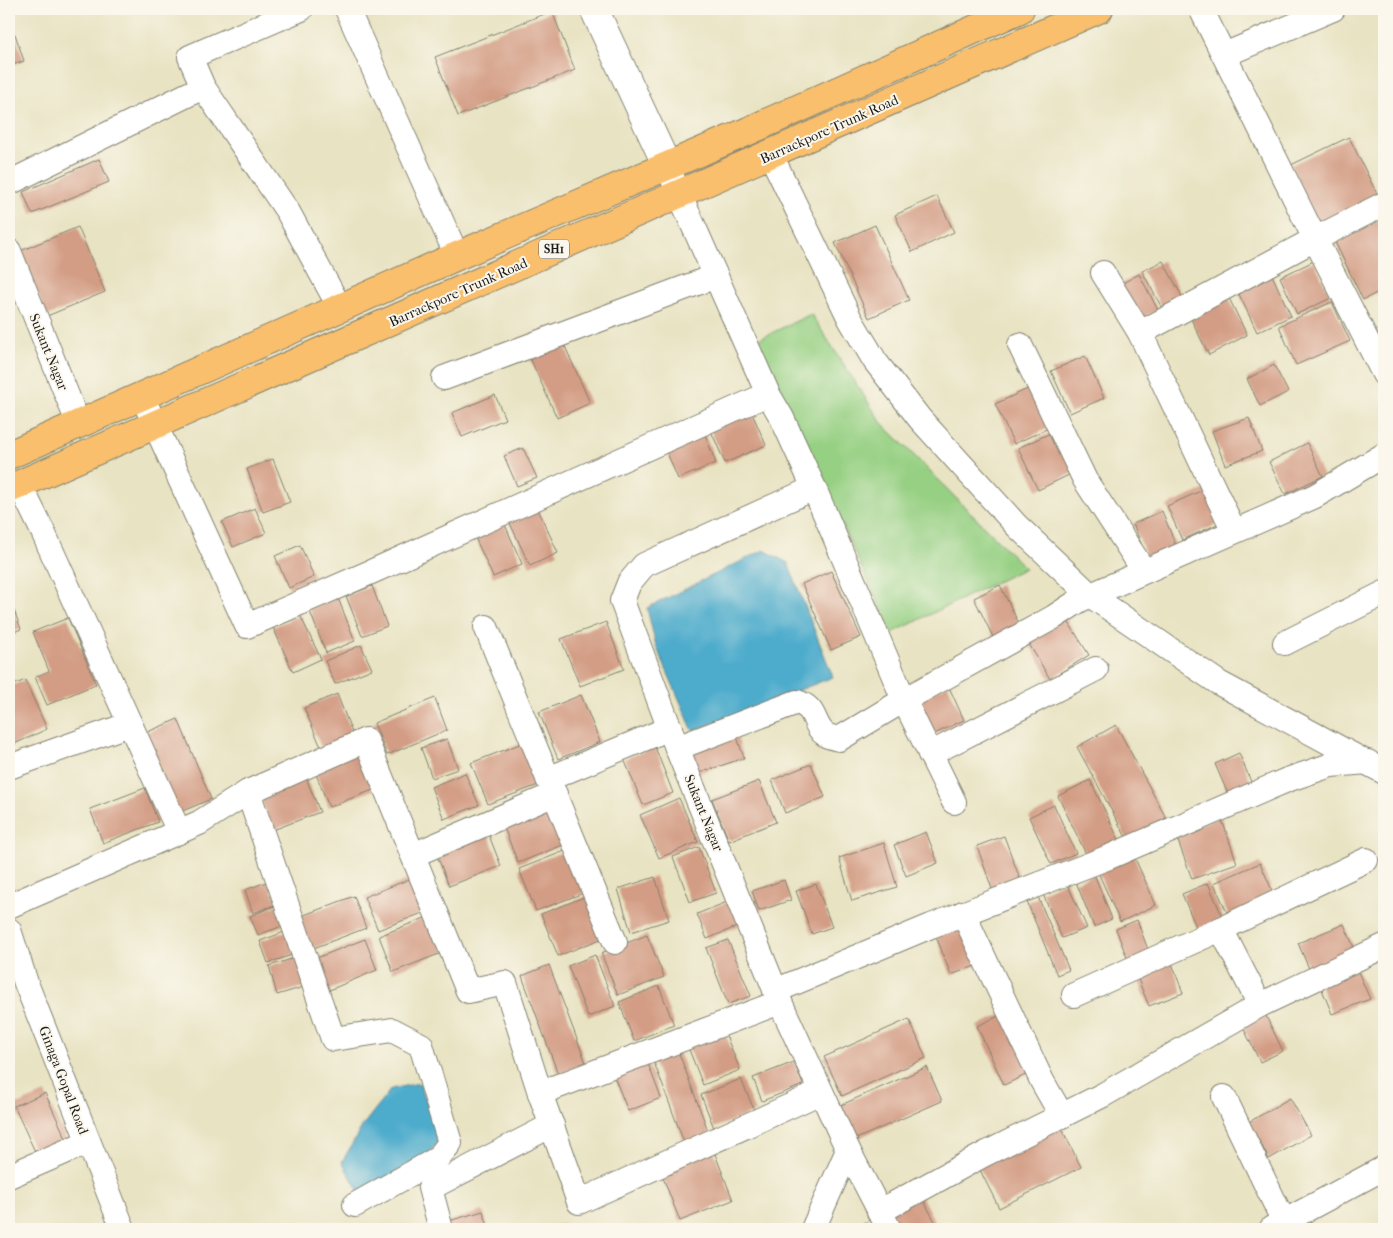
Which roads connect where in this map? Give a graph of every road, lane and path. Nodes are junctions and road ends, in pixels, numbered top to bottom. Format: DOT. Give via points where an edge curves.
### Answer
graph roads {
  1 [pos="301,9"];
  2 [pos="348,9"];
  3 [pos="594,9"];
  4 [pos="1020,9"];
  5 [pos="1099,9"];
  6 [pos="1201,9"];
  7 [pos="1333,9"];
  8 [pos="1224,56"];
  9 [pos="204,87"];
  10 [pos="771,154"];
  11 [pos="667,166"];
  12 [pos="9,182"];
  13 [pos="680,194"];
  14 [pos="1384,204"];
  15 [pos="1314,239"];
  16 [pos="9,251"];
  17 [pos="457,256"];
  18 [pos="1102,273"];
  19 [pos="716,276"];
  20 [pos="340,308"];
  21 [pos="1140,333"];
  22 [pos="1020,345"];
  23 [pos="1384,374"];
  24 [pos="444,378"];
  25 [pos="768,394"];
  26 [pos="142,396"];
  27 [pos="79,424"];
  28 [pos="156,425"];
  29 [pos="9,455"];
  30 [pos="1384,455"];
  31 [pos="14,487"];
  32 [pos="814,488"];
  33 [pos="1234,531"];
  34 [pos="1144,571"];
  35 [pos="1384,593"];
  36 [pos="1090,595"];
  37 [pos="486,627"];
  38 [pos="1285,643"];
  39 [pos="1096,669"];
  40 [pos="904,700"];
  41 [pos="130,724"];
  42 [pos="674,738"];
  43 [pos="930,754"];
  44 [pos="1378,765"];
  45 [pos="9,767"];
  46 [pos="552,787"];
  47 [pos="248,792"];
  48 [pos="954,802"];
  49 [pos="179,832"];
  50 [pos="413,855"];
  51 [pos="1366,860"];
  52 [pos="9,906"];
  53 [pos="963,913"];
  54 [pos="1221,929"];
  55 [pos="9,930"];
  56 [pos="615,942"];
  57 [pos="1384,946"];
  58 [pos="1074,995"];
  59 [pos="778,996"];
  60 [pos="1260,1005"];
  61 [pos="821,1092"];
  62 [pos="540,1093"];
  63 [pos="1224,1097"];
  64 [pos="1062,1116"];
  65 [pos="552,1125"];
  66 [pos="88,1142"];
  67 [pos="848,1150"];
  68 [pos="1384,1168"];
  69 [pos="9,1176"];
  70 [pos="355,1205"];
  71 [pos="884,1221"];
  72 [pos="1277,1226"];
  73 [pos="123,1229"];
  74 [pos="441,1229"];
  75 [pos="813,1229"];
  1 -- 9 [label="street" via="190,57"];
  2 -- 17 [label="street"];
  3 -- 11 [label="street"];
  4 -- 11 [label="main road, SH1"];
  5 -- 10 [label="main road, Barrackpore Trunk Road / SH1"];
  6 -- 8 [label="street"];
  7 -- 8 [label="street"];
  8 -- 15 [label="street"];
  9 -- 12 [label="street"];
  9 -- 20 [label="street" via="288,212"];
  10 -- 13 [label="main road, Barrackpore Trunk Road / SH1"];
  10 -- 36 [label="street" via="850,319 875,360 920,419 1017,526"];
  11 -- 13 [label="street"];
  11 -- 17 [label="main road, SH1"];
  13 -- 19 [label="street"];
  13 -- 28 [label="main road, Barrackpore Trunk Road / SH1"];
  14 -- 15 [label="street"];
  15 -- 21 [label="street"];
  15 -- 23 [label="street"];
  16 -- 27 [label="street, Sukant Nagar"];
  17 -- 20 [label="main road, SH1"];
  18 -- 21 [label="street"];
  19 -- 24 [label="street"];
  19 -- 25 [label="street"];
  20 -- 26 [label="main road, SH1"];
  21 -- 33 [label="street"];
  22 -- 34 [label="street" via="1085,480"];
  25 -- 28 [label="street" via="247,626"];
  25 -- 32 [label="street"];
  26 -- 27 [label="main road, SH1"];
  26 -- 28 [label="street"];
  27 -- 29 [label="main road, SH1"];
  28 -- 31 [label="main road, Barrackpore Trunk Road / SH1"];
  30 -- 33 [label="street" via="1315,496"];
  31 -- 41 [label="street" via="43,532"];
  32 -- 40 [label="street"];
  32 -- 42 [label="street, Sukant Nagar" via="644,565 629,583 622,600"];
  33 -- 34 [label="street"];
  34 -- 36 [label="street"];
  35 -- 38 [label="street"];
  36 -- 40 [label="street"];
  36 -- 44 [label="street" via="1219,683"];
  37 -- 46 [label="street"];
  39 -- 43 [label="street"];
  40 -- 42 [label="street" via="838,739 827,736 811,710 797,702"];
  40 -- 43 [label="street"];
  41 -- 45 [label="street"];
  41 -- 49 [label="street"];
  42 -- 46 [label="street"];
  42 -- 59 [label="street, Sukant Nagar"];
  43 -- 48 [label="street"];
  44 -- 53 [label="street" via="1331,765 1287,780 1109,857"];
  46 -- 50 [label="street"];
  46 -- 56 [label="street"];
  47 -- 49 [label="street"];
  47 -- 50 [label="street" via="366,740"];
  47 -- 70 [label="street" via="333,1039 392,1030 421,1046 450,1143 437,1159"];
  49 -- 52 [label="street"];
  50 -- 62 [label="street" via="468,991 505,983"];
  51 -- 54 [label="street"];
  53 -- 59 [label="street"];
  53 -- 64 [label="street" via="1042,1081"];
  54 -- 58 [label="street"];
  54 -- 60 [label="street"];
  55 -- 66 [label="street, Ginaga Gopal Road" via="26,983"];
  57 -- 60 [label="street"];
  59 -- 61 [label="street, Sukant Nagar"];
  59 -- 62 [label="street"];
  60 -- 64 [label="street" via="1103,1096"];
  61 -- 65 [label="street" via="579,1202"];
  61 -- 67 [label="street, Sukant Nagar"];
  62 -- 65 [label="street"];
  63 -- 72 [label="street"];
  64 -- 71 [label="street" via="983,1155"];
  65 -- 74 [label="street" via="430,1188"];
  66 -- 69 [label="street"];
  66 -- 73 [label="street, Ginaga Gopal Road"];
  67 -- 71 [label="street, Sukant Nagar"];
  67 -- 75 [label="street"];
  68 -- 72 [label="street"];
}
